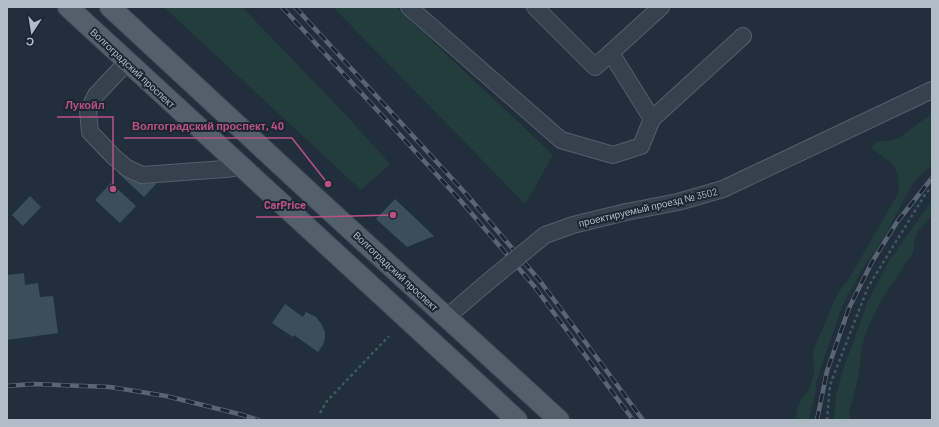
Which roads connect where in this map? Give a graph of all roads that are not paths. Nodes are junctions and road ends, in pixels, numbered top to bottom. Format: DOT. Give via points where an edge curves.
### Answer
graph roads {
  1 [pos="68,7"];
  2 [pos="110,7"];
  3 [pos="408,7"];
  4 [pos="535,7"];
  5 [pos="661,7"];
  6 [pos="743,36"];
  7 [pos="611,52"];
  8 [pos="127,62"];
  9 [pos="932,90"];
  10 [pos="652,119"];
  11 [pos="240,166"];
  12 [pos="446,318"];
  13 [pos="517,420"];
  14 [pos="559,420"];
  1 -- 8 [label="main road, Волгоградский проспект"];
  2 -- 12 [label="main road, Волгоградский проспект"];
  3 -- 10 [label="street" via="561,140 613,156 641,146"];
  4 -- 7 [label="street" via="595,67"];
  5 -- 7 [label="street"];
  6 -- 10 [label="street"];
  7 -- 10 [label="street"];
  8 -- 11 [label="main road, Волгоградский проспект"];
  8 -- 11 [label="street" via="96,95 88,111 90,132 114,157 142,176"];
  9 -- 12 [label="street, проектируемый проезд № 3502, bridge" via="723,189 678,202 573,225 545,235"];
  11 -- 13 [label="main road, Волгоградский проспект"];
  12 -- 14 [label="main road, Волгоградский проспект"];
}
